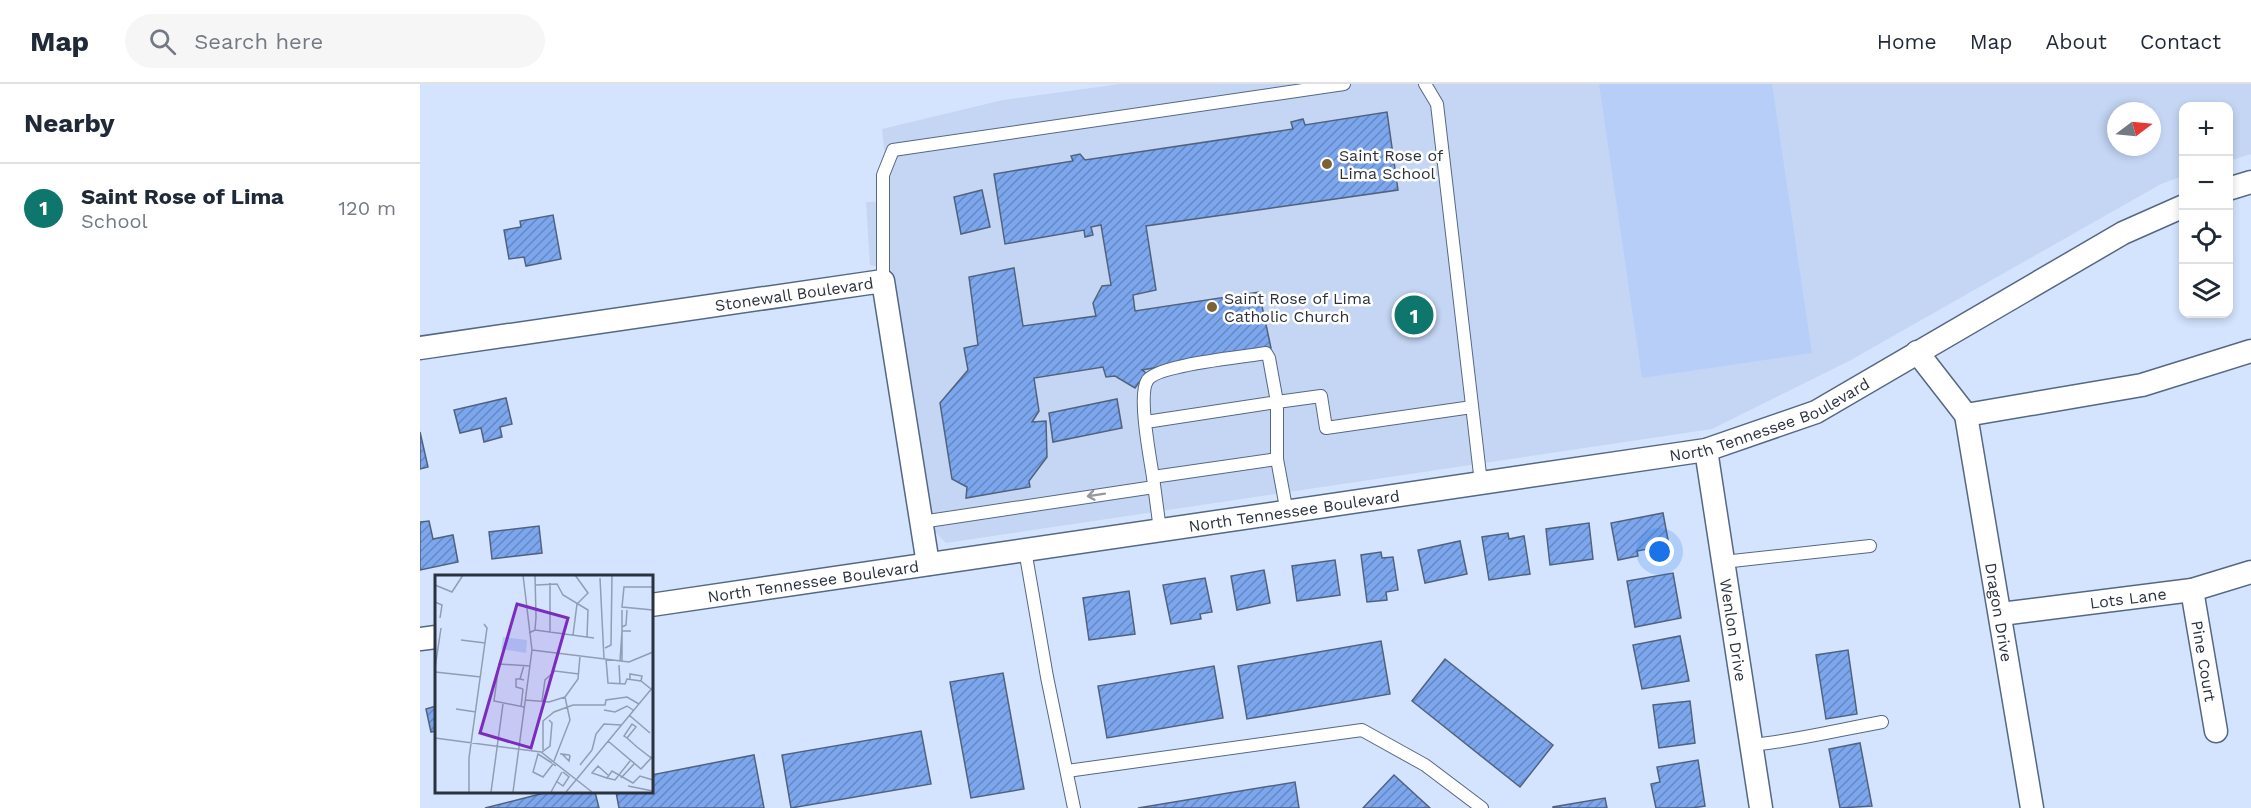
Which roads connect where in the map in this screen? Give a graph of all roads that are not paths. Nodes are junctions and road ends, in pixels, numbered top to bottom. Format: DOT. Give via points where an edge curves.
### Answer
graph roads {
  1 [pos="1344,84"];
  2 [pos="1425,84"];
  3 [pos="2251,182"];
  4 [pos="2233,188"];
  5 [pos="2179,208"];
  6 [pos="884,281"];
  7 [pos="420,348"];
  8 [pos="2251,351"];
  9 [pos="1917,352"];
  10 [pos="1277,402"];
  11 [pos="1472,407"];
  12 [pos="1966,415"];
  13 [pos="1146,422"];
  14 [pos="1706,450"];
  15 [pos="1277,459"];
  16 [pos="1153,482"];
  17 [pos="1481,483"];
  18 [pos="1287,513"];
  19 [pos="921,522"];
  20 [pos="1160,530"];
  21 [pos="1870,546"];
  22 [pos="1025,549"];
  23 [pos="1723,562"];
  24 [pos="928,564"];
  25 [pos="2251,572"];
  26 [pos="2192,590"];
  27 [pos="652,605"];
  28 [pos="2001,614"];
  29 [pos="435,636"];
  30 [pos="420,639"];
  31 [pos="1882,722"];
  32 [pos="2216,731"];
  33 [pos="1751,744"];
  34 [pos="1067,771"];
  35 [pos="1074,808"];
  36 [pos="1482,808"];
  37 [pos="1761,808"];
  38 [pos="2032,808"];
  1 -- 6 [label="lane" via="893,150 883,176"];
  2 -- 11 [label="lane" via="1437,104"];
  3 -- 4 [label="street"];
  5 -- 9 [label="street, North Tennessee Boulevard" via="2123,233"];
  6 -- 7 [label="street, Stonewall Boulevard"];
  6 -- 19 [label="street, Stonewall Boulevard"];
  8 -- 12 [label="street" via="2142,385"];
  9 -- 12 [label="street"];
  9 -- 14 [label="street, North Tennessee Boulevard" via="1816,412"];
  10 -- 11 [label="lane" via="1321,396 1326,428"];
  10 -- 13 [label="lane"];
  10 -- 13 [label="lane" via="1266,353 1167,369 1151,376 1143,397"];
  10 -- 15 [label="lane"];
  11 -- 17 [label="lane"];
  12 -- 28 [label="street, Dragon Drive"];
  13 -- 16 [label="lane"];
  14 -- 17 [label="street, North Tennessee Boulevard"];
  14 -- 23 [label="street, Wenlon Drive"];
  15 -- 16 [label="lane"];
  15 -- 18 [label="lane"];
  16 -- 19 [label="lane, one-way"];
  16 -- 20 [label="lane"];
  17 -- 18 [label="street, North Tennessee Boulevard"];
  18 -- 20 [label="street, North Tennessee Boulevard"];
  19 -- 24 [label="street, Stonewall Boulevard"];
  20 -- 22 [label="street, North Tennessee Boulevard"];
  21 -- 23 [label="lane"];
  22 -- 24 [label="street, North Tennessee Boulevard"];
  22 -- 34 [label="lane"];
  23 -- 33 [label="street, Wenlon Drive"];
  24 -- 27 [label="street, North Tennessee Boulevard"];
  25 -- 26 [label="street, Lots Lane"];
  26 -- 28 [label="street, Lots Lane"];
  26 -- 32 [label="street, Pine Court"];
  28 -- 38 [label="street, Dragon Drive"];
  29 -- 30 [label="street"];
  31 -- 33 [label="lane" via="1783,742"];
  33 -- 37 [label="street, Wenlon Drive"];
  34 -- 35 [label="lane"];
  34 -- 36 [label="lane" via="1362,730 1425,765"];
}
